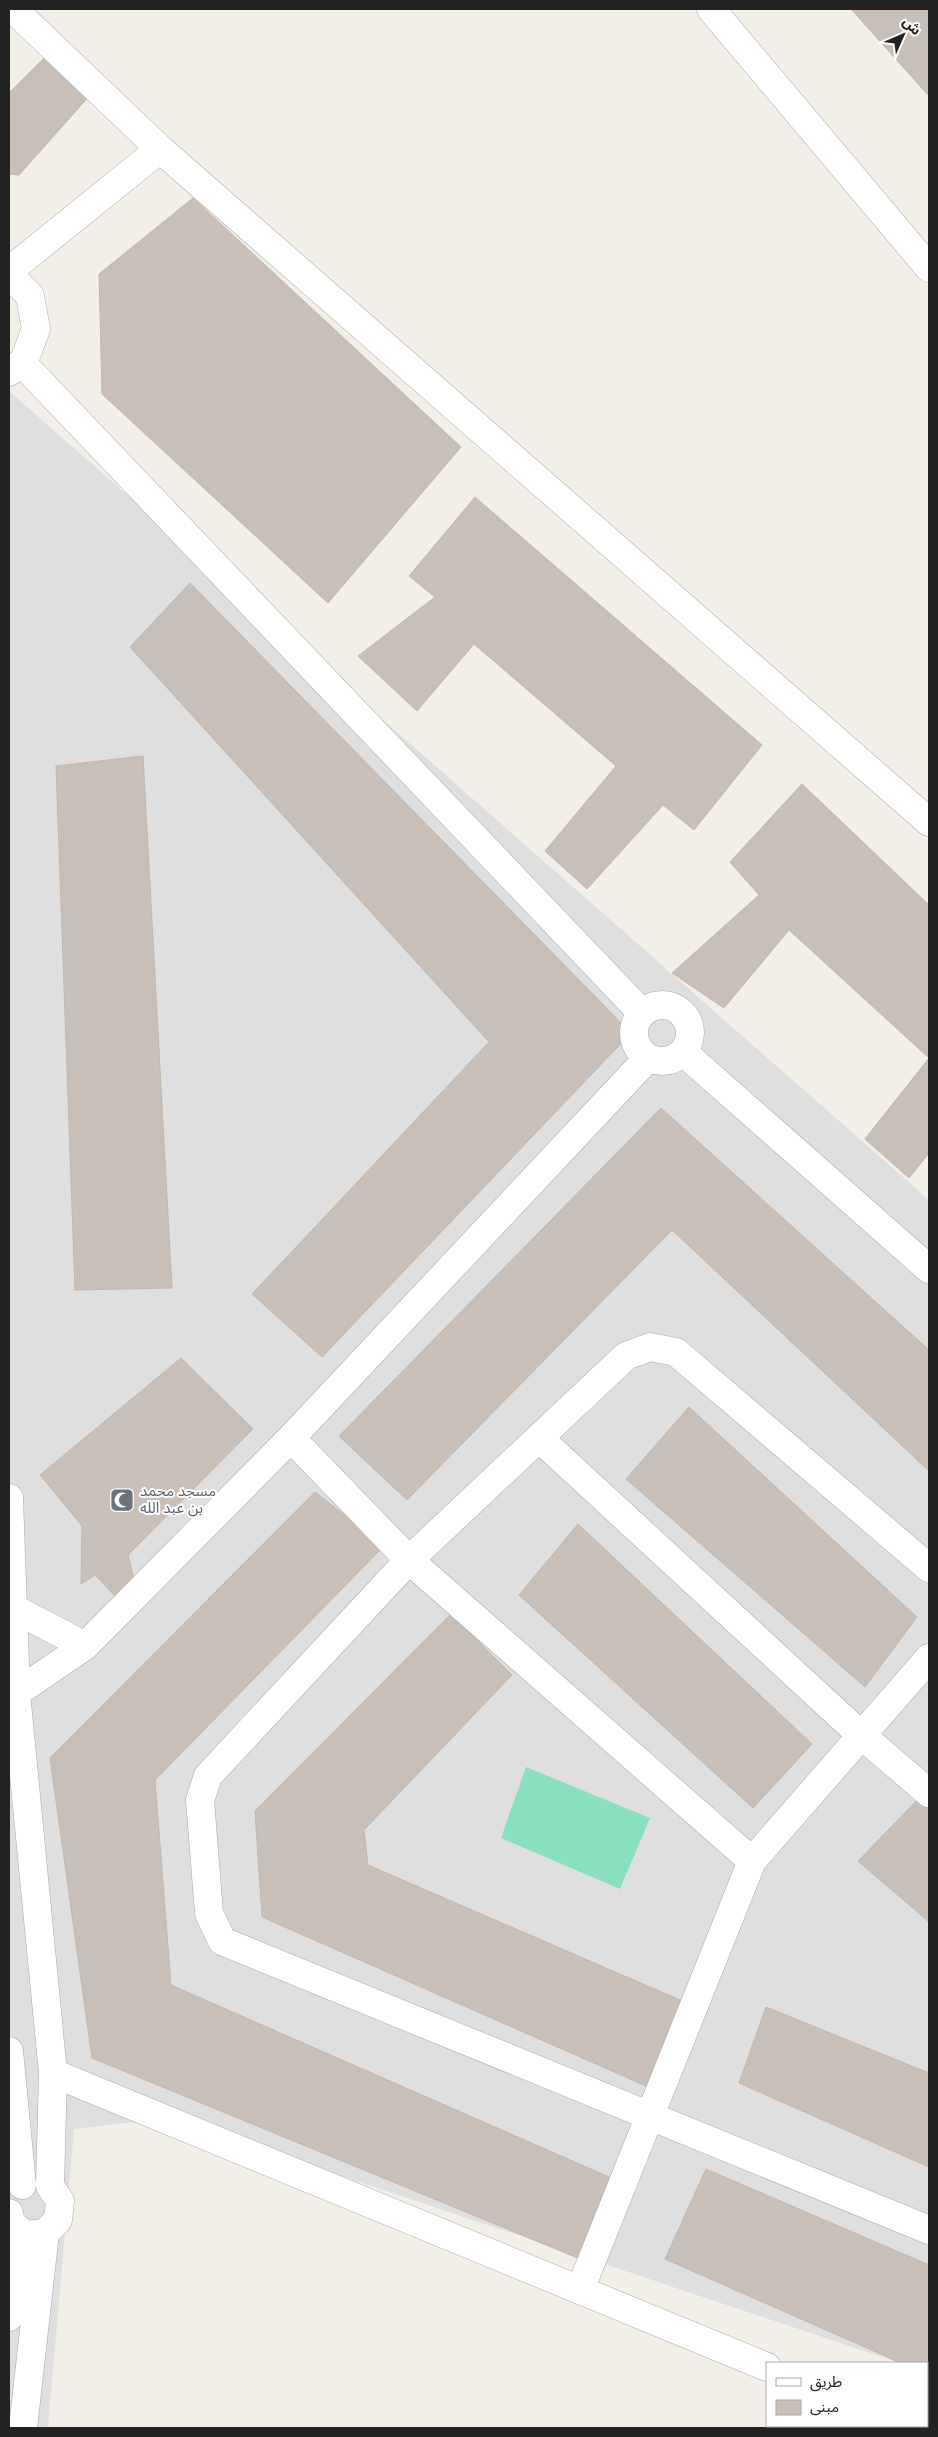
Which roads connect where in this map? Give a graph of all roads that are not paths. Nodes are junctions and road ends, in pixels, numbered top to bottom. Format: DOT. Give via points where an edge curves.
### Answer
graph roads {
  1 [pos="13,9"];
  2 [pos="711,9"];
  3 [pos="160,149"];
  4 [pos="929,268"];
  5 [pos="9,270"];
  6 [pos="9,274"];
  7 [pos="15,367"];
  8 [pos="929,822"];
  9 [pos="642,1013"];
  10 [pos="683,1052"];
  11 [pos="648,1058"];
  12 [pos="929,1269"];
  13 [pos="290,1438"];
  14 [pos="539,1438"];
  15 [pos="9,1498"];
  16 [pos="409,1560"];
  17 [pos="929,1568"];
  18 [pos="11,1607"];
  19 [pos="85,1646"];
  20 [pos="929,1658"];
  21 [pos="12,1691"];
  22 [pos="861,1735"];
  23 [pos="929,1793"];
  24 [pos="752,1861"];
  25 [pos="9,2051"];
  26 [pos="53,2073"];
  27 [pos="651,2117"];
  28 [pos="50,2186"];
  29 [pos="15,2193"];
  30 [pos="13,2220"];
  31 [pos="929,2230"];
  32 [pos="45,2233"];
  33 [pos="580,2290"];
  34 [pos="9,2317"];
  35 [pos="766,2367"];
  36 [pos="23,2428"];
  1 -- 3 [label="street"];
  2 -- 4 [label="street"];
  3 -- 5 [label="street"];
  3 -- 8 [label="street"];
  6 -- 7 [label="street" via="30,296 36,329"];
  7 -- 9 [label="street"];
  9 -- 10 [label="street" via="652,1006 664,1004 676,1008 686,1017 690,1041"];
  9 -- 11 [label="street" via="635,1024 634,1037"];
  10 -- 11 [label="street" via="673,1059 660,1061"];
  10 -- 12 [label="street"];
  11 -- 13 [label="street"];
  13 -- 16 [label="street"];
  13 -- 19 [label="street"];
  14 -- 16 [label="street"];
  14 -- 17 [label="street" via="626,1356 650,1347 676,1352"];
  14 -- 22 [label="street"];
  15 -- 18 [label="street"];
  16 -- 24 [label="street"];
  16 -- 27 [label="street" via="208,1776 200,1800 209,1913 222,1941"];
  18 -- 19 [label="street"];
  18 -- 21 [label="street"];
  19 -- 21 [label="street"];
  20 -- 22 [label="street"];
  21 -- 26 [label="street"];
  22 -- 23 [label="street"];
  22 -- 24 [label="street"];
  24 -- 27 [label="street"];
  25 -- 29 [label="street"];
  26 -- 28 [label="street"];
  26 -- 33 [label="street"];
  27 -- 31 [label="street"];
  27 -- 33 [label="street"];
  28 -- 29 [label="street" via="32,2181"];
  28 -- 32 [label="street" via="60,2202 58,2220"];
  30 -- 32 [label="street" via="26,2235"];
  30 -- 34 [label="street"];
  32 -- 36 [label="street"];
  33 -- 35 [label="street"];
}
